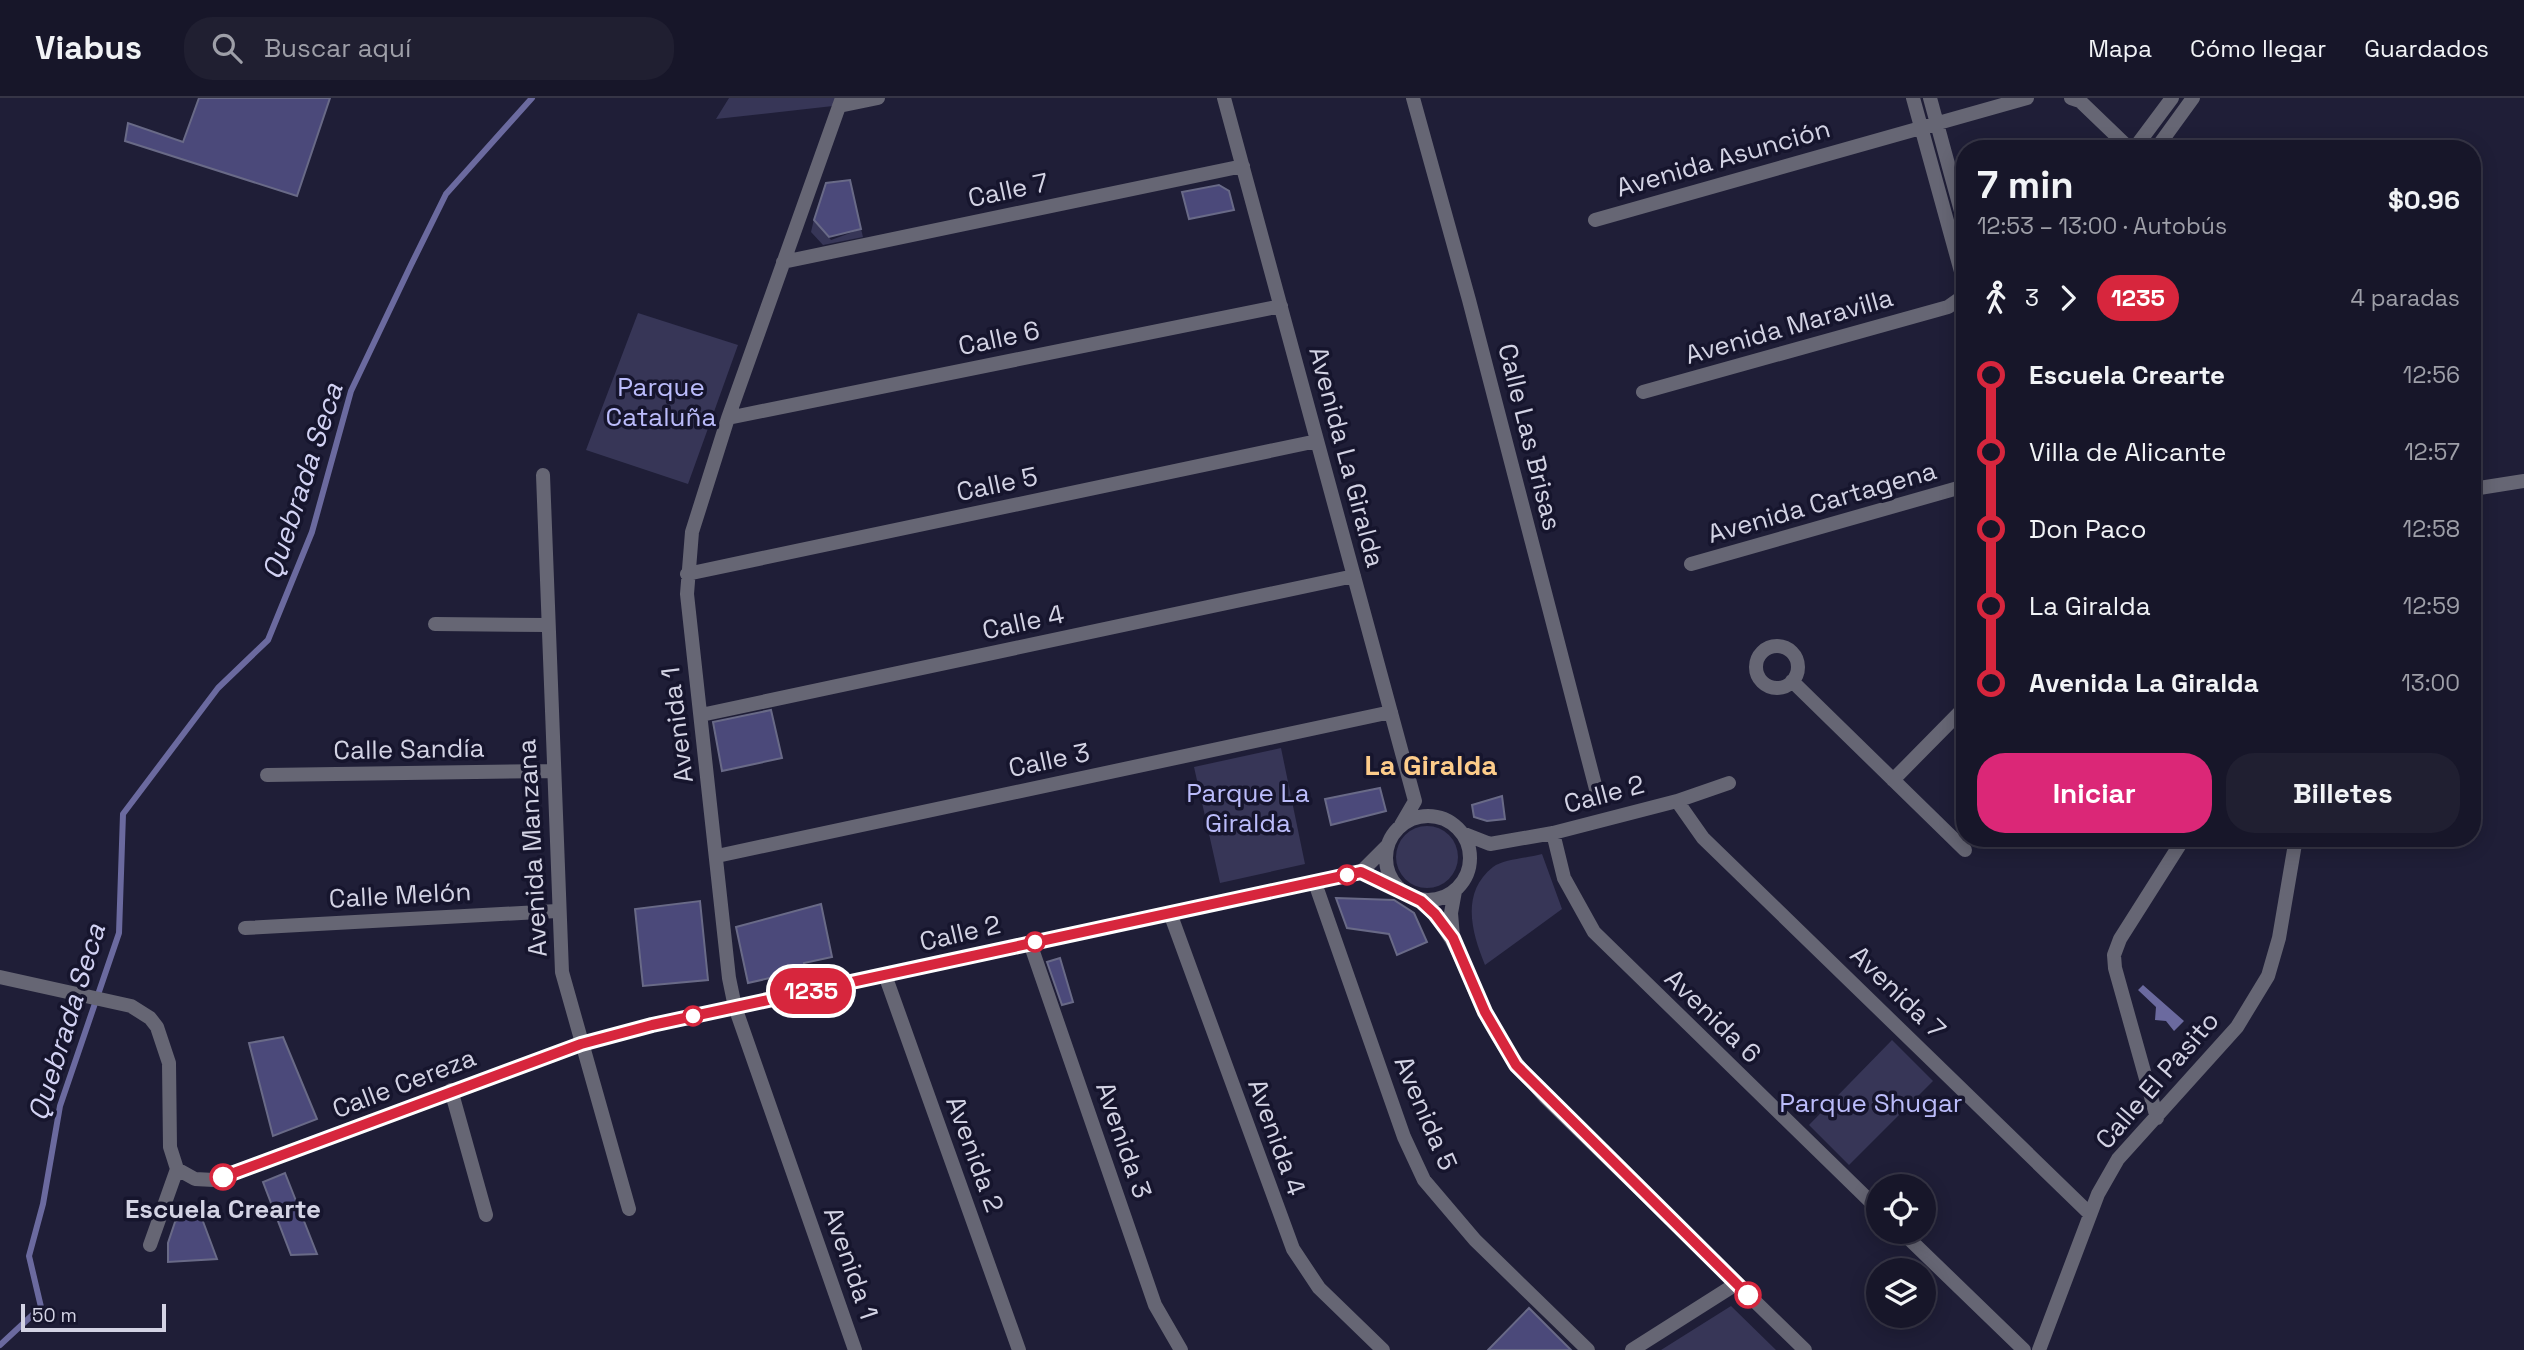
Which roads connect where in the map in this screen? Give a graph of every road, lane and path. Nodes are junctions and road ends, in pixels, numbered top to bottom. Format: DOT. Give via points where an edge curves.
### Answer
graph roads {
  1 [pos="878,98"];
  2 [pos="1224,98"];
  3 [pos="1413,98"];
  4 [pos="1913,98"];
  5 [pos="1930,98"];
  6 [pos="2027,98"];
  7 [pos="2071,98"];
  8 [pos="2172,98"];
  9 [pos="2193,98"];
  10 [pos="840,102"];
  11 [pos="1937,123"];
  12 [pos="1922,127"];
  13 [pos="2122,140"];
  14 [pos="2139,140"];
  15 [pos="2162,140"];
  16 [pos="1242,166"];
  17 [pos="1956,193"];
  18 [pos="1595,220"];
  19 [pos="1956,253"];
  20 [pos="783,262"];
  21 [pos="1956,301"];
  22 [pos="1281,306"];
  23 [pos="1948,307"];
  24 [pos="1956,308"];
  25 [pos="1643,392"];
  26 [pos="728,418"];
  27 [pos="1317,441"];
  28 [pos="543,475"];
  29 [pos="2524,481"];
  30 [pos="2481,488"];
  31 [pos="1956,489"];
  32 [pos="1691,564"];
  33 [pos="687,574"];
  34 [pos="1354,576"];
  35 [pos="435,624"];
  36 [pos="547,625"];
  37 [pos="1792,681"];
  38 [pos="1391,712"];
  39 [pos="701,715"];
  40 [pos="1956,716"];
  41 [pos="552,771"];
  42 [pos="267,775"];
  43 [pos="1893,780"];
  44 [pos="1729,783"];
  45 [pos="1596,789"];
  46 [pos="1415,801"];
  47 [pos="1677,801"];
  48 [pos="1437,817"];
  49 [pos="1401,825"];
  50 [pos="1462,833"];
  51 [pos="1553,833"];
  52 [pos="1956,841"];
  53 [pos="1490,844"];
  54 [pos="1387,846"];
  55 [pos="1962,847"];
  56 [pos="2178,847"];
  57 [pos="2294,847"];
  58 [pos="1965,850"];
  59 [pos="717,856"];
  60 [pos="1470,866"];
  61 [pos="1361,872"];
  62 [pos="1315,883"];
  63 [pos="1401,889"];
  64 [pos="1455,891"];
  65 [pos="1421,901"];
  66 [pos="557,911"];
  67 [pos="1170,913"];
  68 [pos="245,928"];
  69 [pos="1453,938"];
  70 [pos="1030,943"];
  71 [pos="885,975"];
  72 [pos="0,977"];
  73 [pos="735,1007"];
  74 [pos="652,1025"];
  75 [pos="581,1044"];
  76 [pos="451,1090"];
  77 [pos="2157,1118"];
  78 [pos="177,1169"];
  79 [pos="1866,1197"];
  80 [pos="629,1209"];
  81 [pos="2090,1214"];
  82 [pos="486,1215"];
  83 [pos="1914,1244"];
  84 [pos="150,1245"];
  85 [pos="1736,1284"];
  86 [pos="855,1350"];
  87 [pos="1018,1350"];
  88 [pos="1181,1350"];
  89 [pos="1383,1350"];
  90 [pos="1588,1350"];
  91 [pos="1632,1350"];
  92 [pos="1805,1350"];
  93 [pos="2024,1350"];
  94 [pos="2039,1350"];
  1 -- 10 [label="street"];
  2 -- 16 [label="street, Avenida La Giralda"];
  3 -- 45 [label="street, Calle Las Brisas"];
  4 -- 12 [label="street"];
  5 -- 11 [label="street"];
  6 -- 11 [label="street, Avenida Asunción"];
  7 -- 13 [label="street"];
  8 -- 14 [label="street"];
  9 -- 15 [label="street"];
  10 -- 20 [label="street, Avenida 1"];
  11 -- 12 [label="street, Avenida Asunción"];
  11 -- 17 [label="street"];
  12 -- 18 [label="street, Avenida Asunción"];
  12 -- 19 [label="street"];
  16 -- 20 [label="street, Calle 7"];
  16 -- 22 [label="street, Avenida La Giralda"];
  20 -- 26 [label="street, Avenida 1"];
  21 -- 23 [label="street, Avenida Maravilla"];
  22 -- 26 [label="street, Calle 6"];
  22 -- 27 [label="street, Avenida La Giralda"];
  23 -- 24 [label="street, Avenida Maravilla"];
  23 -- 25 [label="street, Avenida Maravilla"];
  26 -- 33 [label="street, Avenida 1" via="692,532"];
  27 -- 33 [label="street, Calle 5"];
  27 -- 34 [label="street, Avenida La Giralda"];
  28 -- 36 [label="street, Avenida Manzana"];
  29 -- 30 [label="street"];
  31 -- 32 [label="street, Avenida Cartagena"];
  33 -- 39 [label="street, Avenida 1"];
  34 -- 38 [label="street, Avenida La Giralda"];
  34 -- 39 [label="street, Calle 4"];
  35 -- 36 [label="street"];
  36 -- 41 [label="street, Avenida Manzana"];
  37 -- 43 [label="street"];
  38 -- 46 [label="street, Avenida La Giralda"];
  38 -- 59 [label="street, Calle 3"];
  39 -- 59 [label="street, Avenida 1"];
  40 -- 43 [label="street"];
  41 -- 42 [label="street, Calle Sandía"];
  41 -- 66 [label="street, Avenida Manzana"];
  43 -- 52 [label="street"];
  44 -- 47 [label="street, Calle 2"];
  46 -- 48 [label="street"];
  46 -- 49 [label="street"];
  47 -- 51 [label="street, Calle 2"];
  47 -- 81 [label="street, Avenida 7" via="1703,838"];
  48 -- 49 [label="street" via="1423,816"];
  48 -- 50 [label="street"];
  49 -- 54 [label="street"];
  50 -- 53 [label="street"];
  50 -- 60 [label="street" via="1471,855"];
  51 -- 53 [label="street, Calle 2"];
  51 -- 79 [label="street, Avenida 6" via="1563,878 1594,932"];
  53 -- 60 [label="street"];
  54 -- 61 [label="street"];
  54 -- 63 [label="street" via="1389,870"];
  55 -- 58 [label="street"];
  56 -- 77 [label="street" via="2114,955"];
  57 -- 77 [label="street, Calle El Pasito" via="2268,976 2237,1027"];
  59 -- 73 [label="street, Avenida 1"];
  60 -- 64 [label="street"];
  61 -- 62 [label="street, Calle 2"];
  61 -- 63 [label="street"];
  62 -- 67 [label="street, Calle 2"];
  62 -- 90 [label="street, Avenida 5" via="1404,1137 1424,1180 1475,1240"];
  63 -- 65 [label="street"];
  64 -- 65 [label="street" via="1444,899"];
  64 -- 69 [label="street"];
  65 -- 69 [label="street"];
  66 -- 68 [label="street, Calle Melón"];
  66 -- 75 [label="street, Avenida Manzana" via="562,972"];
  67 -- 70 [label="street, Calle 2"];
  67 -- 89 [label="street, Avenida 4" via="1293,1249 1319,1288"];
  69 -- 85 [label="street" via="1485,1012 1516,1065"];
  70 -- 71 [label="street, Calle 2"];
  70 -- 88 [label="street, Avenida 3" via="1155,1305"];
  71 -- 73 [label="street, Calle 2"];
  71 -- 87 [label="street, Avenida 2"];
  72 -- 78 [label="street" via="116,1001 143,1013 162,1037 169,1063 170,1147"];
  73 -- 74 [label="street, Calle 2"];
  73 -- 86 [label="street, Avenida 1"];
  74 -- 75 [label="street, Calle Cereza"];
  75 -- 76 [label="street, Calle Cereza"];
  75 -- 80 [label="street, Avenida Manzana"];
  76 -- 78 [label="street, Calle Cereza" via="214,1180 195,1179"];
  76 -- 82 [label="street"];
  77 -- 81 [label="street, Calle El Pasito" via="2118,1159"];
  78 -- 84 [label="street"];
  81 -- 94 [label="street, Calle El Pasito"];
  83 -- 93 [label="street"];
  85 -- 91 [label="street"];
  85 -- 92 [label="street"];
}
